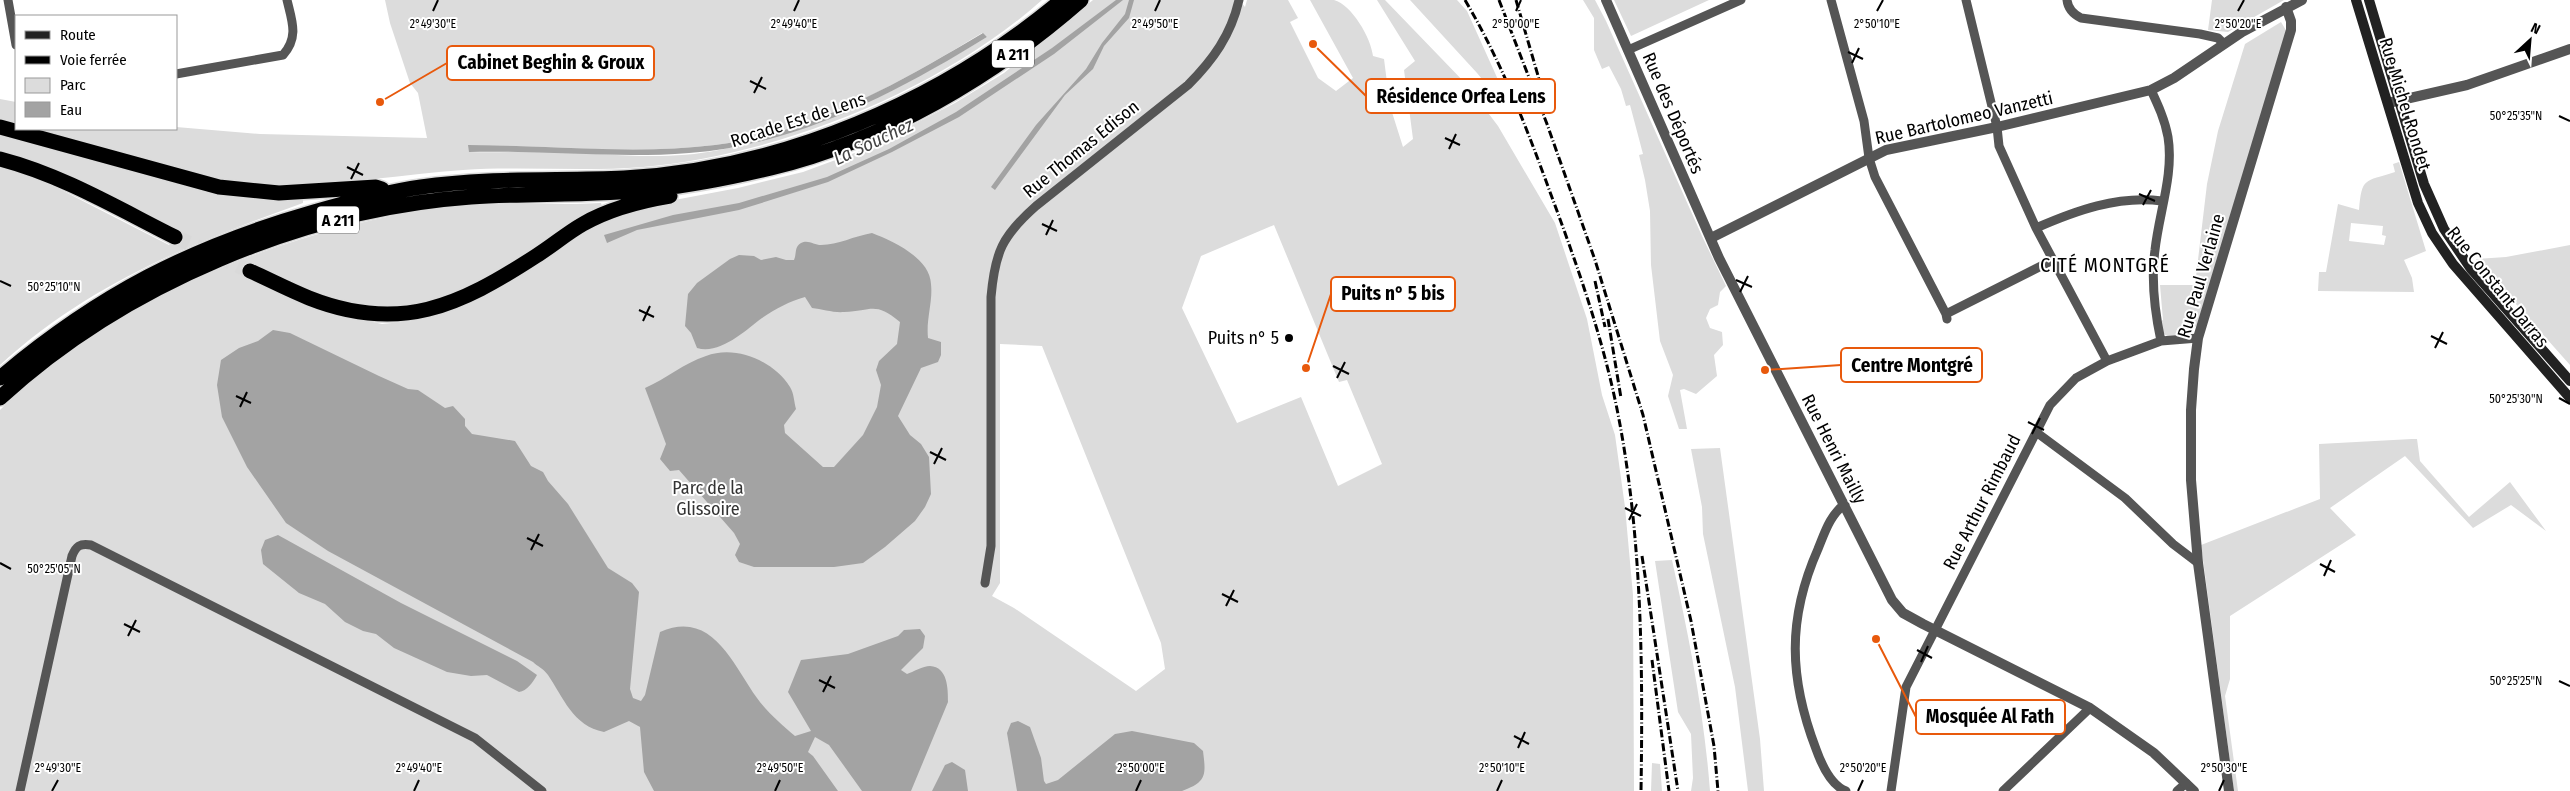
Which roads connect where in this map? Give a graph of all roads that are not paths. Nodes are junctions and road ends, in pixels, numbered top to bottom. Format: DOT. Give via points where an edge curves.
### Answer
graph roads {
  1 [pos="8,0"];
  2 [pos="287,0"];
  3 [pos="1062,0"];
  4 [pos="1081,0"];
  5 [pos="1239,0"];
  6 [pos="1606,0"];
  7 [pos="1741,0"];
  8 [pos="1831,0"];
  9 [pos="1966,0"];
  10 [pos="2067,0"];
  11 [pos="2302,0"];
  12 [pos="2356,0"];
  13 [pos="2369,0"];
  14 [pos="2286,7"];
  15 [pos="15,39"];
  16 [pos="2224,44"];
  17 [pos="2570,49"];
  18 [pos="1628,50"];
  19 [pos="178,74"];
  20 [pos="2151,90"];
  21 [pos="2400,100"];
  22 [pos="2388,103"];
  23 [pos="0,127"];
  24 [pos="1996,127"];
  25 [pos="1869,158"];
  26 [pos="0,159"];
  27 [pos="721,179"];
  28 [pos="394,192"];
  29 [pos="2162,201"];
  30 [pos="2433,208"];
  31 [pos="2424,216"];
  32 [pos="2036,228"];
  33 [pos="175,237"];
  34 [pos="1711,238"];
  35 [pos="2053,260"];
  36 [pos="250,271"];
  37 [pos="2198,338"];
  38 [pos="2161,341"];
  39 [pos="2106,361"];
  40 [pos="0,378"];
  41 [pos="2570,381"];
  42 [pos="0,398"];
  43 [pos="2570,398"];
  44 [pos="2036,432"];
  45 [pos="1845,504"];
  46 [pos="2198,563"];
  47 [pos="985,584"];
  48 [pos="1935,630"];
  49 [pos="2090,708"];
  50 [pos="2186,783"];
  51 [pos="20,791"];
  52 [pos="542,791"];
  53 [pos="1846,791"];
  54 [pos="1891,791"];
  55 [pos="2003,791"];
  56 [pos="2177,791"];
  57 [pos="2194,791"];
  58 [pos="2229,791"];
  1 -- 15 [label="street"];
  2 -- 19 [label="street" via="293,26 291,45 283,55"];
  3 -- 28 [label="highway, Rocade Est de Lens / A 211" via="1009,41 931,89 846,128 786,148 744,160 625,178 458,183"];
  4 -- 27 [label="highway, Rocade Est de Lens / A 211" via="983,75 905,118 829,150 773,168"];
  5 -- 47 [label="street, Rue Thomas Edison" via="1225,40 1193,80 1015,224 1004,240 996,260 991,297 991,546"];
  6 -- 18 [label="street, Rue des Déportés"];
  7 -- 18 [label="street"];
  8 -- 25 [label="street" via="1864,121"];
  9 -- 24 [label="street"];
  10 -- 16 [label="street" via="2074,14 2081,18 2200,34 2218,38"];
  11 -- 14 [label="street, Rue Bartolomeo Vanzetti"];
  12 -- 22 [label="main road, Rue Michel Rondet"];
  13 -- 21 [label="main road, Rue Michel Rondet"];
  14 -- 16 [label="street, Rue Bartolomeo Vanzetti"];
  14 -- 37 [label="street, Rue Paul Verlaine" via="2292,21 2291,30"];
  16 -- 20 [label="street, Rue Bartolomeo Vanzetti"];
  17 -- 21 [label="street" via="2467,85"];
  18 -- 34 [label="street, Rue des Déportés"];
  20 -- 24 [label="street, Rue Bartolomeo Vanzetti"];
  20 -- 29 [label="street" via="2168,138 2169,170"];
  21 -- 22 [label="street"];
  21 -- 30 [label="main road, Rue Michel Rondet"];
  22 -- 31 [label="main road, Rue Michel Rondet"];
  23 -- 28 [label="highway" via="219,187 279,193 376,187"];
  24 -- 25 [label="street, Rue Bartolomeo Vanzetti" via="1886,150"];
  24 -- 32 [label="street" via="1999,146"];
  25 -- 34 [label="street, Rue Bartolomeo Vanzetti"];
  25 -- 35 [label="street" via="1882,192 1947,317"];
  26 -- 33 [label="highway" via="60,180"];
  27 -- 36 [label="highway" via="712,189 658,198 609,212 583,224 481,290 456,302 412,314 381,314 331,306"];
  27 -- 42 [label="highway, A 211" via="646,190 472,198 400,205 289,234 216,262 126,307 70,343"];
  28 -- 40 [label="highway, A 211" via="282,221 199,250 96,306"];
  29 -- 32 [label="street" via="2122,201 2092,207"];
  29 -- 38 [label="street" via="2154,252 2156,321"];
  30 -- 41 [label="main road, Rue Constant Darras" via="2471,269"];
  31 -- 43 [label="main road, Rue Constant Darras" via="2458,270"];
  32 -- 35 [label="street"];
  34 -- 45 [label="street, Rue Henri Mailly"];
  35 -- 39 [label="street"];
  37 -- 38 [label="street, Rue Arthur Rimbaud"];
  37 -- 46 [label="street, Rue Paul Verlaine" via="2191,410 2191,480"];
  38 -- 39 [label="street, Rue Arthur Rimbaud"];
  39 -- 44 [label="street, Rue Arthur Rimbaud" via="2076,378 2061,392"];
  44 -- 46 [label="street" via="2125,498"];
  44 -- 48 [label="street, Rue Arthur Rimbaud"];
  45 -- 48 [label="street, Rue Henri Mailly" via="1892,600 1903,613"];
  45 -- 53 [label="street" via="1834,513 1805,578 1794,636 1805,720 1820,761 1833,781"];
  46 -- 58 [label="street, Rue Paul Verlaine"];
  48 -- 49 [label="street, Rue Henri Mailly"];
  48 -- 54 [label="street, Rue Arthur Rimbaud" via="1906,687"];
  49 -- 50 [label="street, Rue Henri Mailly" via="2135,738"];
  49 -- 55 [label="street"];
  50 -- 56 [label="street"];
  50 -- 57 [label="street, Rue Henri Mailly"];
  51 -- 52 [label="street" via="72,556 75,548 84,544 474,738"];
}
